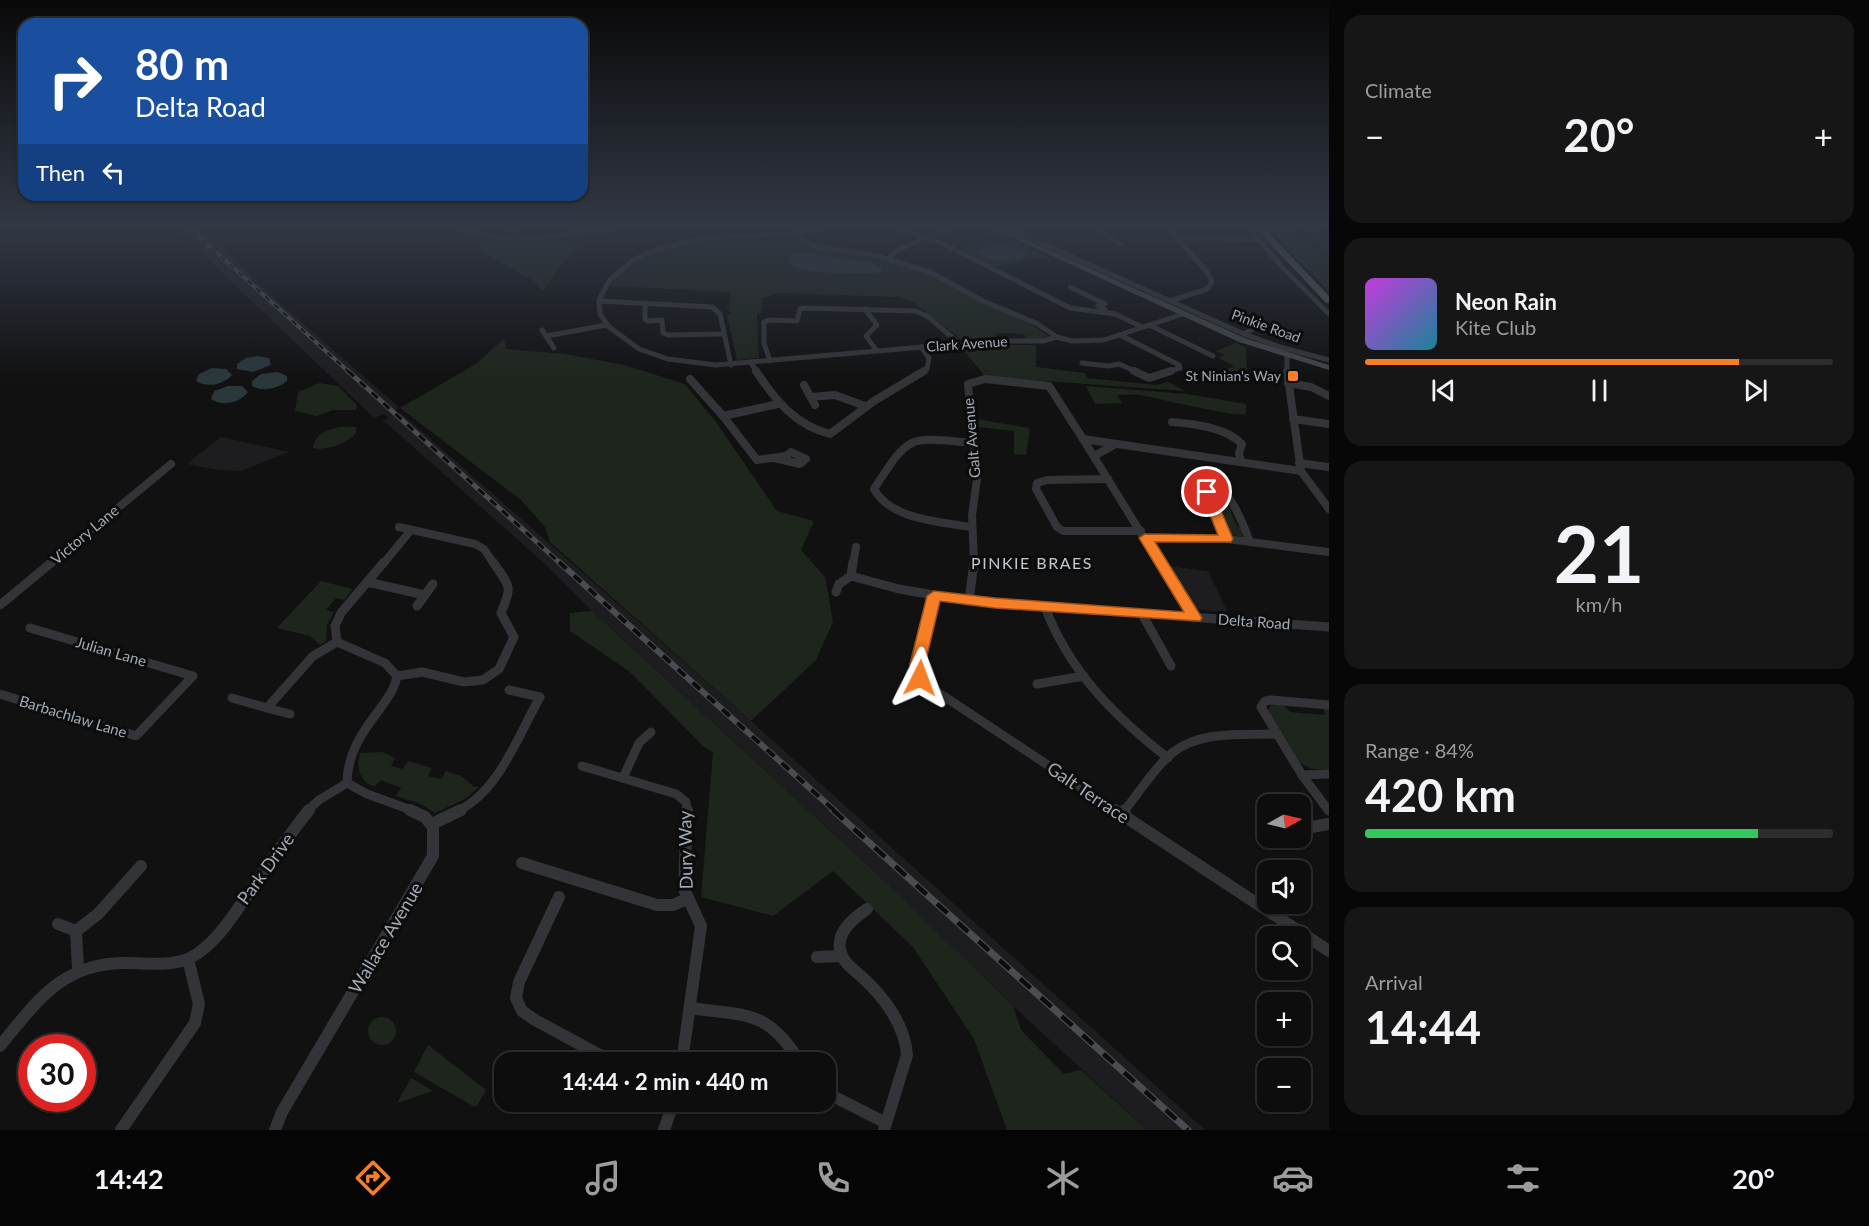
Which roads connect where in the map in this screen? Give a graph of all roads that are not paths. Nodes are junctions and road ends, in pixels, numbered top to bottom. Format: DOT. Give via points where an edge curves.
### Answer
graph roads {
  1 [pos="613,277"];
  2 [pos="938,277"];
  3 [pos="1008,277"];
  4 [pos="1101,277"];
  5 [pos="1117,277"];
  6 [pos="1209,277"];
  7 [pos="1294,277"];
  8 [pos="1306,277"];
  9 [pos="1071,287"];
  10 [pos="599,301"];
  11 [pos="1114,301"];
  12 [pos="1170,301"];
  13 [pos="1329,301"];
  14 [pos="645,304"];
  15 [pos="1102,305"];
  16 [pos="865,309"];
  17 [pos="1088,310"];
  18 [pos="1111,313"];
  19 [pos="1183,314"];
  20 [pos="1329,314"];
  21 [pos="1265,322"];
  22 [pos="608,325"];
  23 [pos="1146,326"];
  24 [pos="723,334"];
  25 [pos="1244,334"];
  26 [pos="1120,335"];
  27 [pos="1057,337"];
  28 [pos="960,344"];
  29 [pos="921,347"];
  30 [pos="554,348"];
  31 [pos="878,351"];
  32 [pos="1213,356"];
  33 [pos="1287,356"];
  34 [pos="1329,360"];
  35 [pos="770,361"];
  36 [pos="751,363"];
  37 [pos="1082,363"];
  38 [pos="730,365"];
  39 [pos="1329,367"];
  40 [pos="690,379"];
  41 [pos="1288,383"];
  42 [pos="804,385"];
  43 [pos="1329,396"];
  44 [pos="811,397"];
  45 [pos="778,404"];
  46 [pos="815,405"];
  47 [pos="865,406"];
  48 [pos="723,416"];
  49 [pos="1293,419"];
  50 [pos="1172,422"];
  51 [pos="1329,424"];
  52 [pos="1083,439"];
  53 [pos="972,443"];
  54 [pos="1116,443"];
  55 [pos="1094,456"];
  56 [pos="774,458"];
  57 [pos="1241,462"];
  58 [pos="171,464"];
  59 [pos="1300,467"];
  60 [pos="1329,467"];
  61 [pos="1108,479"];
  62 [pos="1329,509"];
  63 [pos="399,527"];
  64 [pos="972,527"];
  65 [pos="411,530"];
  66 [pos="1143,534"];
  67 [pos="1227,539"];
  68 [pos="1250,542"];
  69 [pos="856,547"];
  70 [pos="1329,552"];
  71 [pos="850,576"];
  72 [pos="367,582"];
  73 [pos="433,584"];
  74 [pos="836,592"];
  75 [pos="425,595"];
  76 [pos="934,596"];
  77 [pos="969,601"];
  78 [pos="0,605"];
  79 [pos="417,606"];
  80 [pos="1045,607"];
  81 [pos="1142,614"];
  82 [pos="1194,618"];
  83 [pos="1329,627"];
  84 [pos="30,628"];
  85 [pos="337,642"];
  86 [pos="1171,666"];
  87 [pos="193,676"];
  88 [pos="397,676"];
  89 [pos="1084,676"];
  90 [pos="1037,684"];
  91 [pos="509,690"];
  92 [pos="0,694"];
  93 [pos="232,698"];
  94 [pos="1329,705"];
  95 [pos="267,708"];
  96 [pos="290,714"];
  97 [pos="651,732"];
  98 [pos="1276,734"];
  99 [pos="1168,758"];
  100 [pos="582,766"];
  101 [pos="1329,774"];
  102 [pos="1302,775"];
  103 [pos="623,778"];
  104 [pos="347,783"];
  105 [pos="1329,811"];
  106 [pos="1121,815"];
  107 [pos="432,824"];
  108 [pos="1329,824"];
  109 [pos="1311,827"];
  110 [pos="522,862"];
  111 [pos="141,866"];
  112 [pos="559,897"];
  113 [pos="687,899"];
  114 [pos="867,909"];
  115 [pos="58,924"];
  116 [pos="76,931"];
  117 [pos="1329,951"];
  118 [pos="817,957"];
  119 [pos="842,957"];
  120 [pos="188,959"];
  121 [pos="78,969"];
  122 [pos="690,1008"];
  123 [pos="0,1046"];
  124 [pos="594,1052"];
  125 [pos="683,1052"];
  126 [pos="793,1052"];
  127 [pos="836,1098"];
  128 [pos="670,1112"];
  129 [pos="885,1127"];
  130 [pos="121,1130"];
  131 [pos="275,1130"];
  132 [pos="664,1130"];
  1 -- 10 [label="street"];
  2 -- 27 [label="street"];
  3 -- 17 [label="street" via="1070,308"];
  4 -- 19 [label="main road, Pinkie Road"];
  5 -- 12 [label="street, Pinkie Road"];
  6 -- 12 [label="street" via="1212,282 1207,289"];
  7 -- 20 [label="street"];
  8 -- 13 [label="main road"];
  9 -- 15 [label="street"];
  10 -- 14 [label="street"];
  10 -- 22 [label="street" via="600,314"];
  11 -- 15 [label="street"];
  12 -- 25 [label="street, Pinkie Road"];
  14 -- 24 [label="street" via="712,308 720,314"];
  14 -- 24 [label="street" via="645,319 662,320 663,333 668,335"];
  15 -- 17 [label="street"];
  15 -- 18 [label="street"];
  16 -- 28 [label="street" via="922,313"];
  16 -- 31 [label="street" via="877,326 866,336"];
  16 -- 35 [label="street" via="803,308 800,320 766,321 763,335"];
  17 -- 18 [label="street"];
  18 -- 23 [label="street"];
  19 -- 23 [label="street"];
  19 -- 33 [label="main road, Pinkie Road"];
  21 -- 25 [label="street"];
  22 -- 30 [label="street" via="544,333"];
  22 -- 38 [label="street, Clark Avenue" via="639,348 666,358"];
  23 -- 26 [label="street"];
  23 -- 32 [label="street"];
  24 -- 38 [label="street"];
  25 -- 34 [label="street, Pinkie Road"];
  26 -- 27 [label="street" via="1087,342"];
  26 -- 37 [label="street" via="1180,368 1149,378 1119,364"];
  27 -- 28 [label="street, Clark Avenue"];
  28 -- 29 [label="street, Clark Avenue"];
  29 -- 31 [label="street, Clark Avenue"];
  29 -- 47 [label="street" via="929,358 927,369"];
  31 -- 35 [label="street, Clark Avenue"];
  33 -- 39 [label="main road, Pinkie Road"];
  33 -- 41 [label="street"];
  35 -- 36 [label="street, Clark Avenue"];
  36 -- 38 [label="street, Clark Avenue"];
  36 -- 45 [label="street"];
  40 -- 48 [label="street"];
  41 -- 43 [label="street"];
  41 -- 49 [label="street"];
  42 -- 44 [label="street"];
  44 -- 46 [label="street"];
  44 -- 47 [label="street" via="835,395"];
  45 -- 47 [label="street" via="805,424 830,434"];
  45 -- 48 [label="street"];
  48 -- 56 [label="street" via="753,458"];
  49 -- 51 [label="street"];
  49 -- 59 [label="street"];
  50 -- 57 [label="street" via="1237,438 1242,444"];
  52 -- 53 [label="street, Galt Avenue" via="1049,386 985,379 968,384"];
  52 -- 54 [label="street"];
  52 -- 55 [label="street"];
  53 -- 64 [label="street, Galt Avenue" via="977,479"];
  53 -- 64 [label="street" via="927,439 909,442 874,489 879,500 895,509"];
  54 -- 55 [label="street"];
  54 -- 57 [label="street"];
  55 -- 61 [label="street"];
  57 -- 59 [label="street"];
  58 -- 78 [label="street, Victory Lane"];
  59 -- 60 [label="street"];
  59 -- 62 [label="street"];
  61 -- 66 [label="street"];
  61 -- 66 [label="street" via="1047,480 1037,483 1036,489 1063,531"];
  63 -- 65 [label="street"];
  64 -- 77 [label="street, Galt Avenue" via="974,564"];
  65 -- 72 [label="street"];
  65 -- 88 [label="street" via="484,549 509,586 501,613 514,637 499,669 483,680 464,682 422,672"];
  66 -- 67 [label="street"];
  66 -- 82 [label="street"];
  67 -- 68 [label="street"];
  67 -- 68 [label="street" via="1207,489 1216,488 1227,494"];
  68 -- 70 [label="street"];
  69 -- 71 [label="street"];
  71 -- 74 [label="street" via="839,584"];
  71 -- 76 [label="street, Delta Road"];
  72 -- 75 [label="street"];
  72 -- 85 [label="street" via="337,620"];
  73 -- 75 [label="street"];
  75 -- 79 [label="street"];
  76 -- 77 [label="street, Delta Road"];
  76 -- 106 [label="street, Galt Terrace" via="918,664 920,678"];
  77 -- 80 [label="street, Delta Road"];
  80 -- 81 [label="street, Delta Road"];
  80 -- 89 [label="street" via="1061,642"];
  81 -- 82 [label="street, Delta Road"];
  81 -- 86 [label="street"];
  82 -- 83 [label="street, Delta Road"];
  84 -- 87 [label="street, Julian Lane"];
  85 -- 88 [label="street" via="381,659"];
  85 -- 95 [label="street" via="313,656"];
  87 -- 92 [label="street, Barbachlaw Lane" via="136,736"];
  88 -- 104 [label="street" via="394,689 352,749"];
  89 -- 90 [label="street"];
  89 -- 99 [label="street" via="1118,715"];
  91 -- 107 [label="street" via="540,697 497,777 480,798"];
  93 -- 95 [label="street"];
  94 -- 98 [label="street" via="1264,701 1262,710"];
  95 -- 96 [label="street"];
  97 -- 103 [label="street" via="639,742"];
  98 -- 99 [label="street" via="1203,740 1180,748"];
  98 -- 102 [label="street"];
  99 -- 106 [label="street"];
  100 -- 103 [label="street, Dury Way"];
  101 -- 102 [label="street"];
  102 -- 105 [label="street"];
  103 -- 113 [label="street, Dury Way" via="676,794 686,802 683,880"];
  104 -- 107 [label="street" via="367,795 418,813"];
  104 -- 120 [label="street, Park Drive" via="308,810 221,931"];
  106 -- 117 [label="street, Galt Terrace"];
  107 -- 131 [label="street, Wallace Avenue" via="434,844 429,865"];
  108 -- 109 [label="street"];
  110 -- 113 [label="street" via="657,905 673,905"];
  111 -- 116 [label="street" via="98,914"];
  112 -- 124 [label="street" via="519,982 516,998 522,1011 535,1020"];
  113 -- 122 [label="street, Dury Way" via="702,926"];
  114 -- 119 [label="street" via="844,929 840,939"];
  115 -- 116 [label="street"];
  116 -- 121 [label="street"];
  118 -- 119 [label="street"];
  119 -- 129 [label="street" via="864,979 906,1039 907,1055"];
  120 -- 121 [label="street, Park Drive" via="158,964 96,964"];
  120 -- 130 [label="street" via="199,1004 195,1023"];
  121 -- 123 [label="street, Park Drive" via="53,985"];
  122 -- 125 [label="street"];
  122 -- 126 [label="street" via="757,1019 780,1033"];
  127 -- 129 [label="street"];
  128 -- 132 [label="street"];
}
